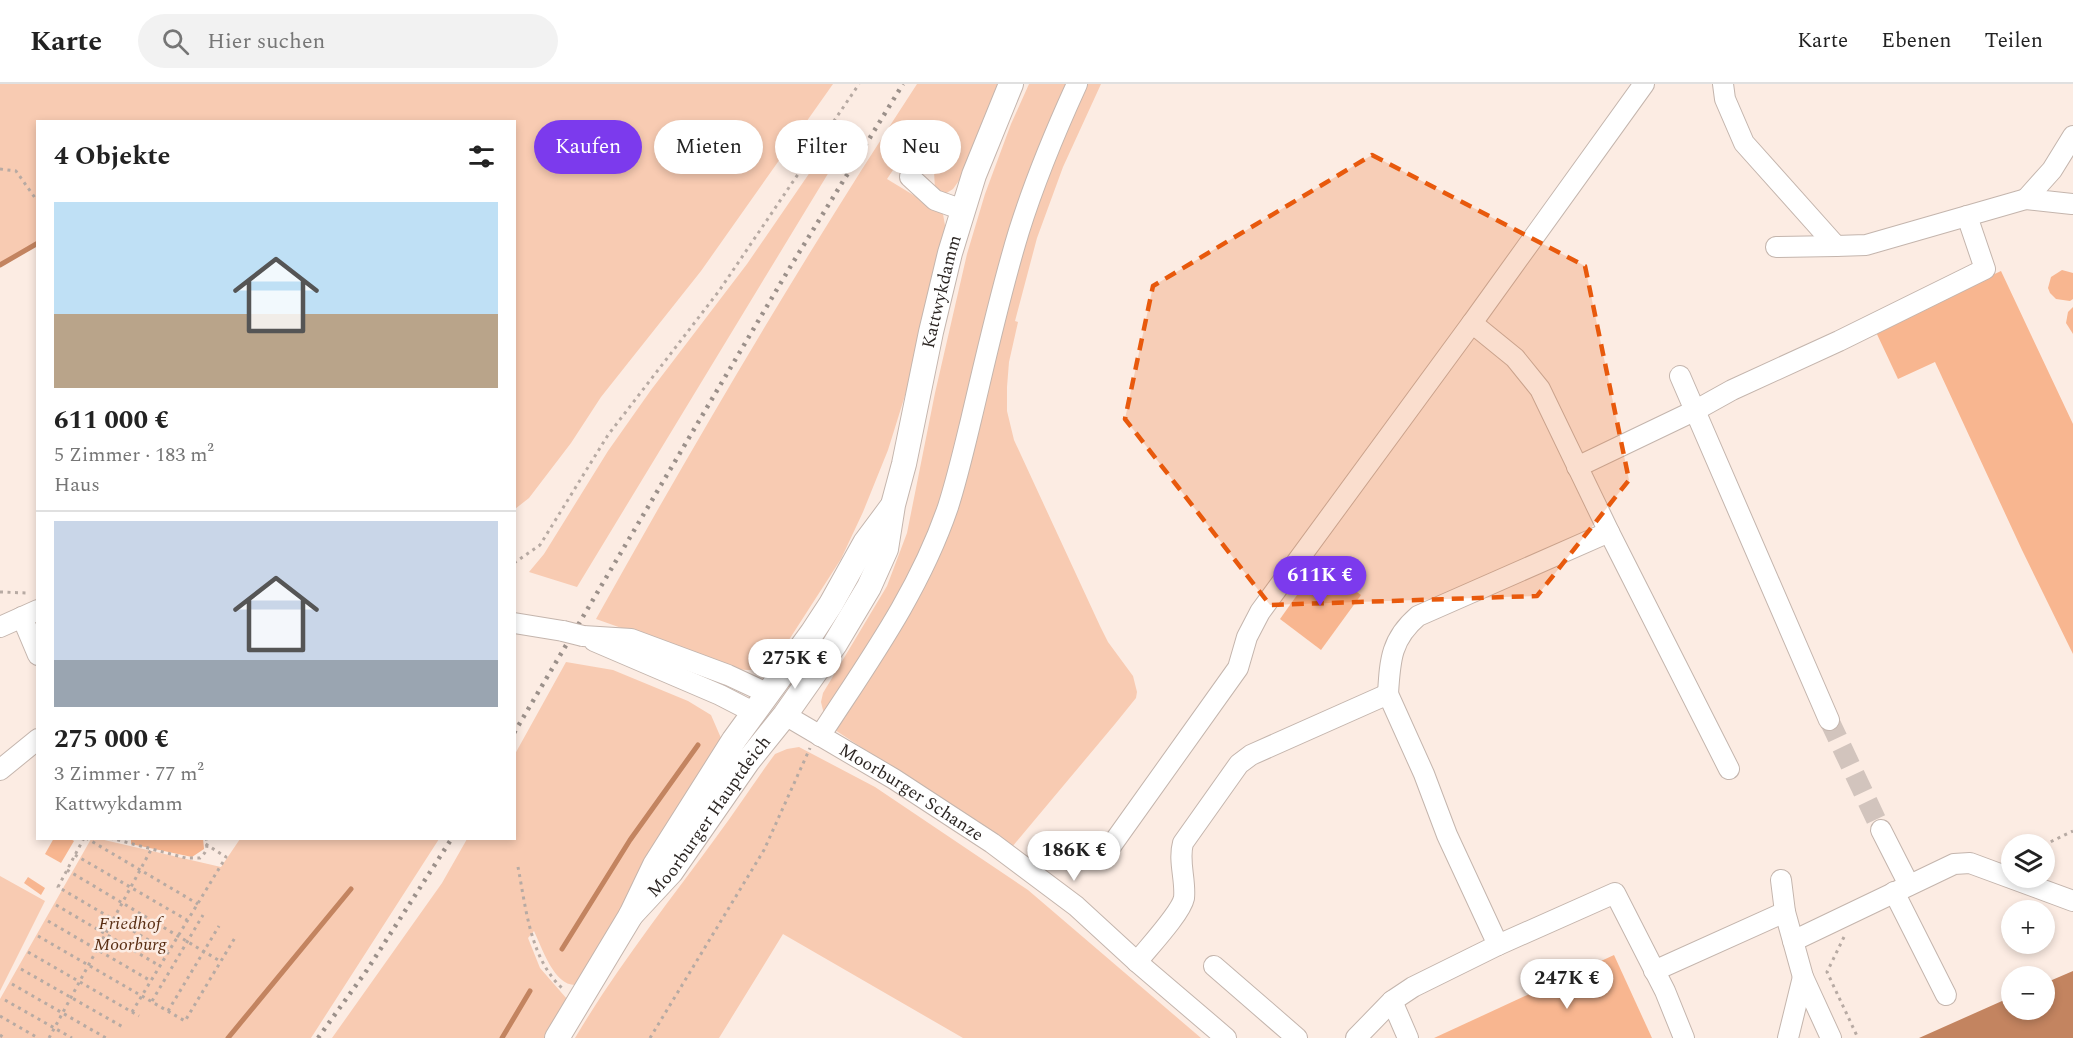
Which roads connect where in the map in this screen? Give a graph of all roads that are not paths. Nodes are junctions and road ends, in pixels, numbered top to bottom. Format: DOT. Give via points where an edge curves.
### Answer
graph roads {
  1 [pos="1011,84"];
  2 [pos="1077,84"];
  3 [pos="1644,84"];
  4 [pos="1722,84"];
  5 [pos="2073,136"];
  6 [pos="910,177"];
  7 [pos="2026,199"];
  8 [pos="2073,204"];
  9 [pos="963,210"];
  10 [pos="1967,216"];
  11 [pos="1836,246"];
  12 [pos="1776,247"];
  13 [pos="1472,323"];
  14 [pos="1680,376"];
  15 [pos="1696,410"];
  16 [pos="1577,467"];
  17 [pos="893,505"];
  18 [pos="1609,532"];
  19 [pos="30,614"];
  20 [pos="516,623"];
  21 [pos="0,627"];
  22 [pos="36,645"];
  23 [pos="1388,694"];
  24 [pos="762,703"];
  25 [pos="785,715"];
  26 [pos="1829,720"];
  27 [pos="820,736"];
  28 [pos="36,741"];
  29 [pos="1729,769"];
  30 [pos="0,770"];
  31 [pos="1881,830"];
  32 [pos="1111,846"];
  33 [pos="1781,880"];
  34 [pos="1901,889"];
  35 [pos="2073,901"];
  36 [pos="1785,912"];
  37 [pos="631,915"];
  38 [pos="1793,941"];
  39 [pos="1497,945"];
  40 [pos="1137,962"];
  41 [pos="1214,966"];
  42 [pos="1654,971"];
  43 [pos="1803,977"];
  44 [pos="1946,995"];
  45 [pos="1392,1001"];
  46 [pos="557,1038"];
  47 [pos="1226,1038"];
  48 [pos="1297,1038"];
  49 [pos="1356,1038"];
  50 [pos="1408,1038"];
  51 [pos="1684,1038"];
  52 [pos="1788,1038"];
  53 [pos="1831,1038"];
  1 -- 9 [label="main road, Kattwykdamm"];
  2 -- 27 [label="street" via="1046,153 1019,232 947,509 895,621"];
  3 -- 13 [label="street"];
  4 -- 11 [label="street" via="1744,143"];
  5 -- 7 [label="street" via="2052,170"];
  6 -- 9 [label="street" via="935,200"];
  7 -- 8 [label="street"];
  7 -- 10 [label="street"];
  9 -- 17 [label="main road, Kattwykdamm" via="933,322"];
  10 -- 11 [label="street" via="1866,245"];
  10 -- 15 [label="street" via="1985,269"];
  11 -- 12 [label="street"];
  13 -- 16 [label="street" via="1515,358 1540,389"];
  13 -- 32 [label="street" via="1260,612 1238,668"];
  14 -- 15 [label="street"];
  15 -- 16 [label="street"];
  15 -- 26 [label="street"];
  16 -- 18 [label="street"];
  17 -- 24 [label="main road, Kattwykdamm"];
  17 -- 25 [label="main road, Kattwykdamm" via="886,549 868,587 835,644"];
  18 -- 23 [label="street" via="1418,616 1396,642 1390,661"];
  18 -- 29 [label="street"];
  19 -- 21 [label="street"];
  19 -- 22 [label="street"];
  20 -- 24 [label="street, bridge" via="583,636 720,695"];
  23 -- 39 [label="street"];
  23 -- 40 [label="street" via="1251,755 1239,764 1183,843 1182,905"];
  24 -- 25 [label="main road" via="779,703"];
  24 -- 37 [label="main road, Moorburger Hauptdeich" via="734,740 656,865"];
  25 -- 27 [label="street, Moorburger Schanze"];
  25 -- 37 [label="main road, Moorburger Hauptdeich" via="671,872"];
  27 -- 40 [label="street, Moorburger Schanze" via="992,843 1076,906"];
  28 -- 30 [label="street"];
  31 -- 34 [label="street"];
  33 -- 36 [label="street"];
  34 -- 35 [label="street" via="1954,864 1970,863"];
  34 -- 38 [label="street"];
  34 -- 44 [label="street"];
  36 -- 38 [label="street"];
  36 -- 42 [label="street"];
  37 -- 46 [label="main road, Moorburger Hauptdeich"];
  38 -- 43 [label="street"];
  39 -- 42 [label="street" via="1615,892"];
  39 -- 45 [label="street"];
  40 -- 47 [label="street, Moorburger Schanze"];
  41 -- 48 [label="street"];
  42 -- 51 [label="street"];
  43 -- 52 [label="street"];
  43 -- 53 [label="street"];
  45 -- 49 [label="street"];
  45 -- 50 [label="street"];
}
